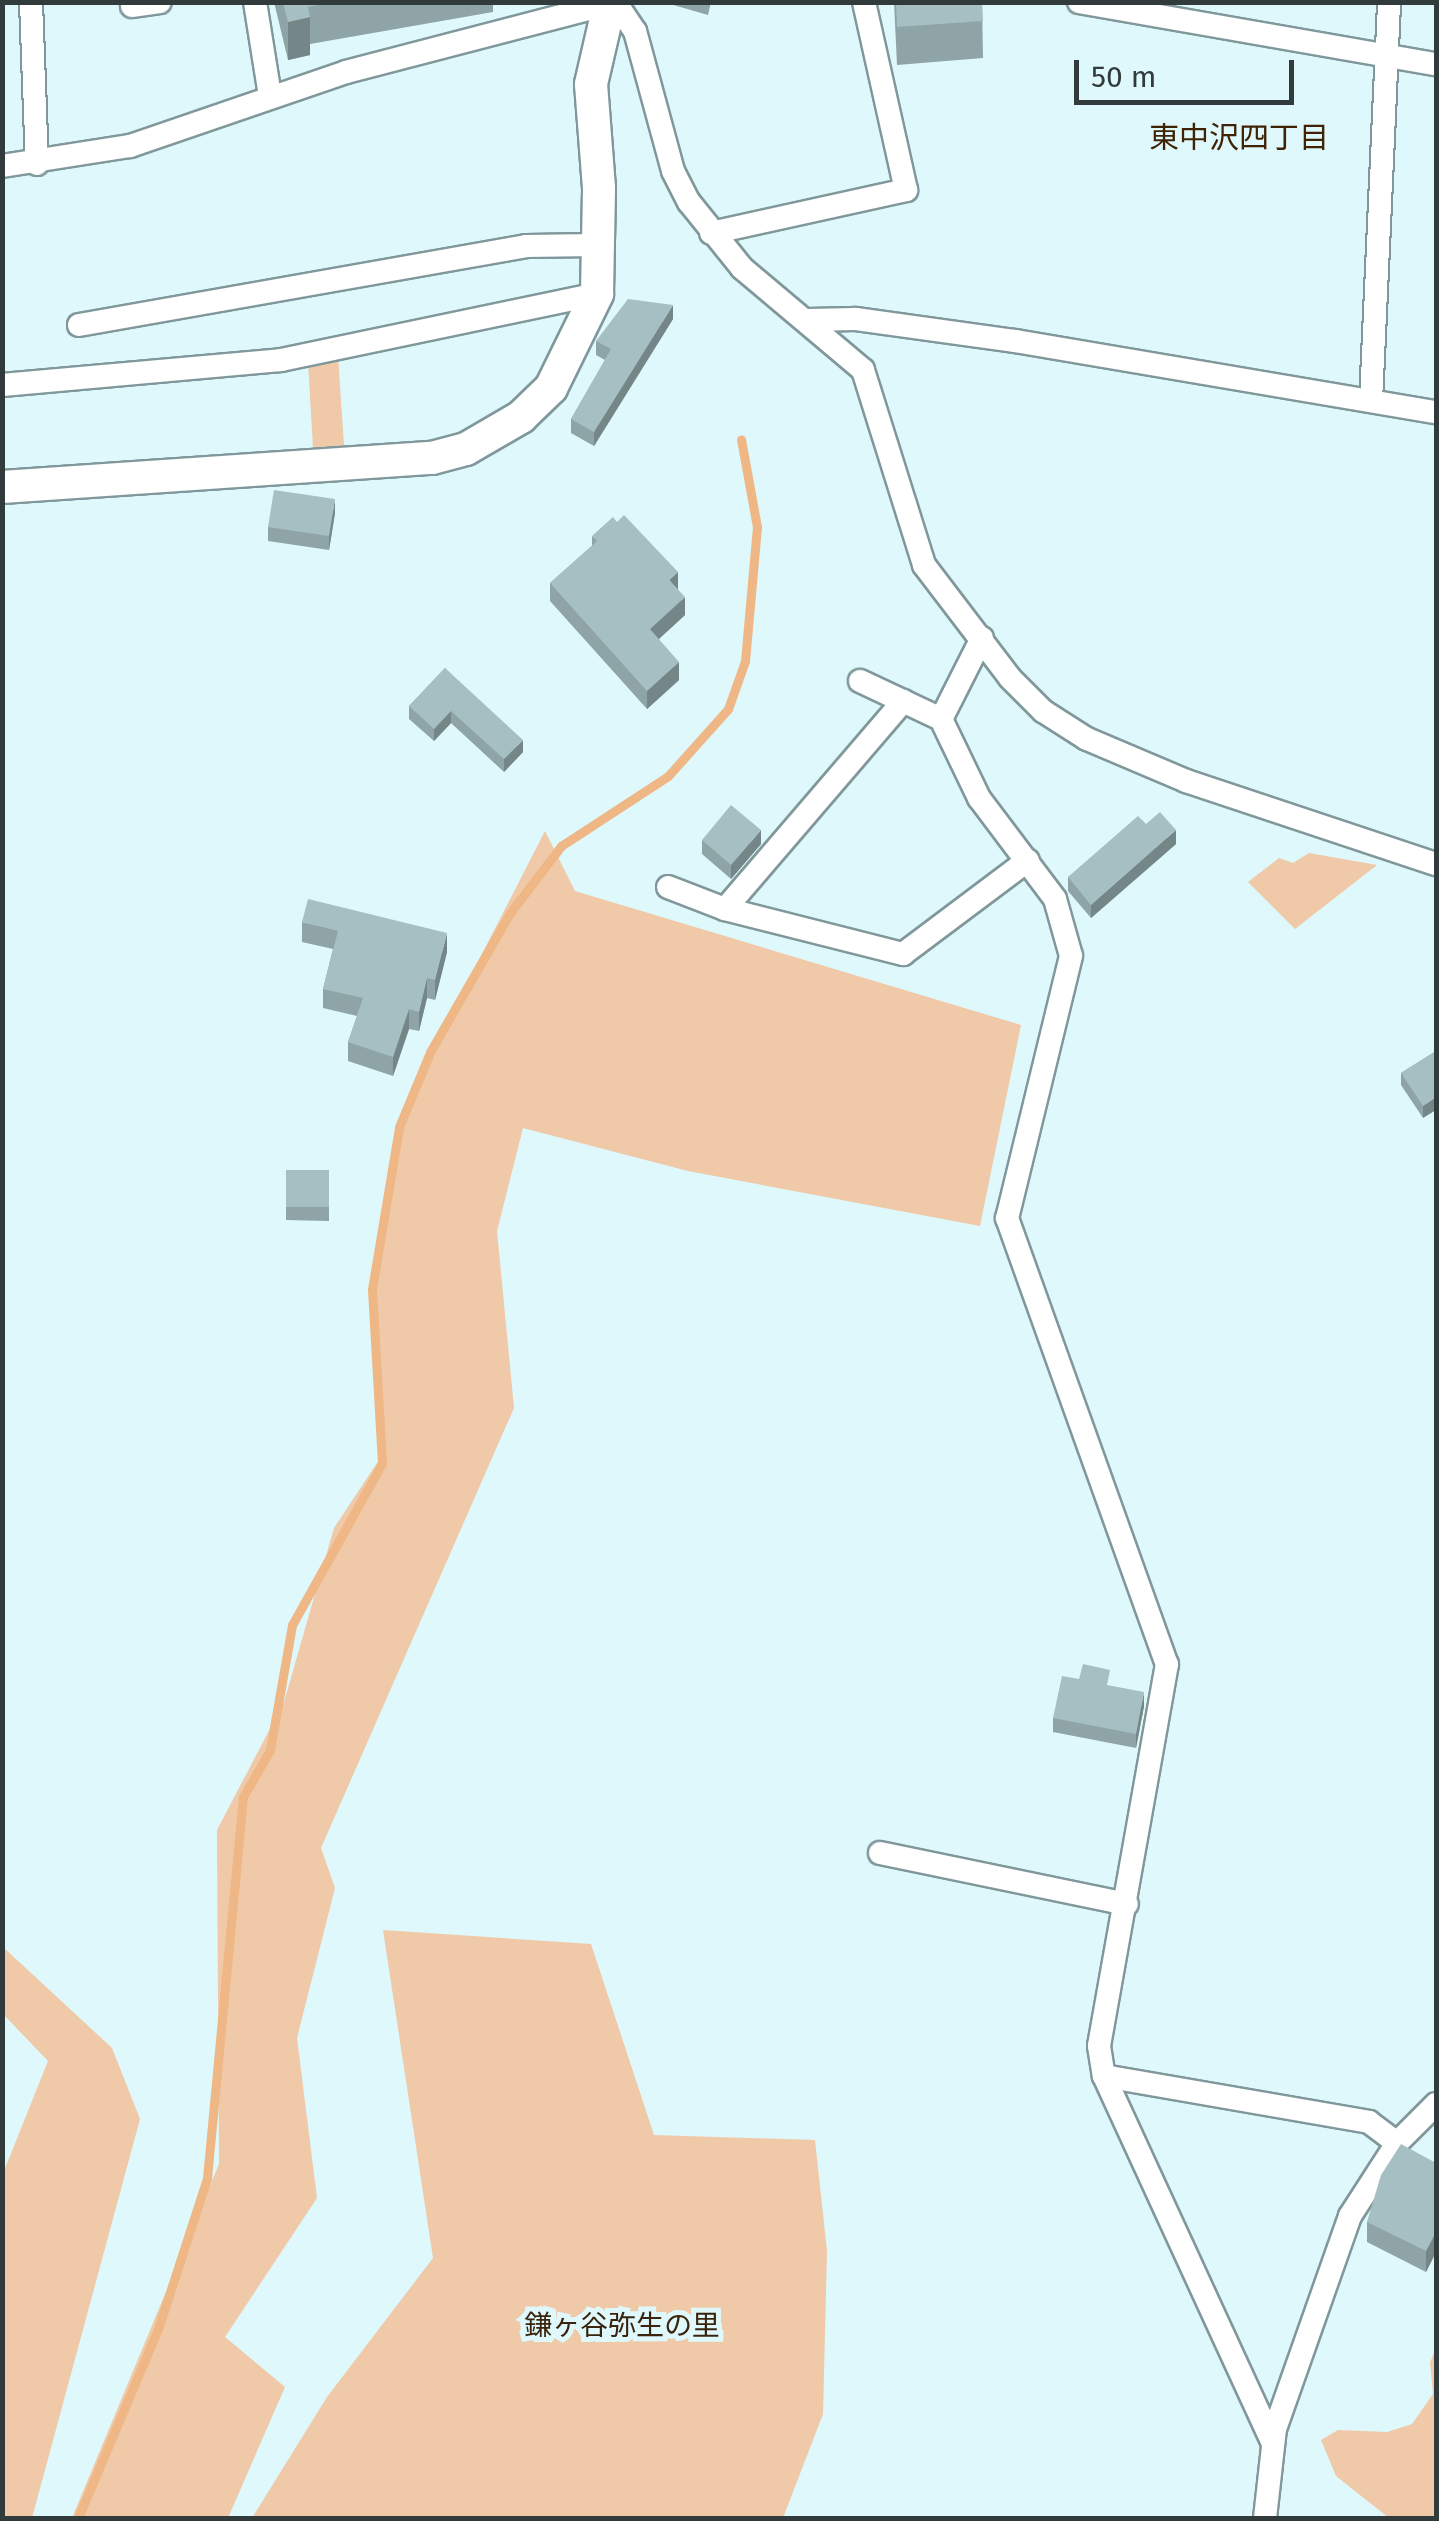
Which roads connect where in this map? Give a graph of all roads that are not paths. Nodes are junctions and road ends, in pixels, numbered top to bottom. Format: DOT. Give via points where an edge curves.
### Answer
graph roads {
  1 [pos="31,2"];
  2 [pos="160,2"];
  3 [pos="255,2"];
  4 [pos="864,2"];
  5 [pos="1079,2"];
  6 [pos="1390,2"];
  7 [pos="610,5"];
  8 [pos="132,6"];
  9 [pos="1388,55"];
  10 [pos="1436,64"];
  11 [pos="270,96"];
  12 [pos="36,164"];
  13 [pos="2,166"];
  14 [pos="711,232"];
  15 [pos="600,245"];
  16 [pos="597,294"];
  17 [pos="807,320"];
  18 [pos="79,325"];
  19 [pos="2,385"];
  20 [pos="1371,401"];
  21 [pos="1436,412"];
  22 [pos="2,487"];
  23 [pos="982,638"];
  24 [pos="860,680"];
  25 [pos="903,701"];
  26 [pos="941,719"];
  27 [pos="1028,860"];
  28 [pos="1436,864"];
  29 [pos="668,887"];
  30 [pos="725,909"];
  31 [pos="880,1854"];
  32 [pos="1127,1904"];
  33 [pos="1104,2076"];
  34 [pos="1436,2104"];
  35 [pos="1397,2143"];
  36 [pos="1274,2443"];
  37 [pos="1265,2518"];
  1 -- 12 [label="street"];
  2 -- 8 [label="street"];
  3 -- 11 [label="street"];
  4 -- 14 [label="street" via="906,190"];
  5 -- 9 [label="street"];
  6 -- 9 [label="street"];
  7 -- 11 [label="street"];
  7 -- 14 [label="street" via="630,18 673,171"];
  7 -- 15 [label="street" via="591,84"];
  9 -- 10 [label="street"];
  9 -- 20 [label="street"];
  11 -- 12 [label="street" via="130,146"];
  12 -- 13 [label="street"];
  14 -- 17 [label="street" via="742,268"];
  15 -- 16 [label="street"];
  15 -- 18 [label="street" via="526,246"];
  16 -- 19 [label="street" via="281,360"];
  16 -- 22 [label="street" via="551,388 521,417 466,449 432,458"];
  17 -- 20 [label="street" via="856,319 1015,341"];
  17 -- 23 [label="street" via="863,370 924,564"];
  20 -- 21 [label="street"];
  23 -- 26 [label="street"];
  23 -- 28 [label="street" via="1043,711 1087,739 1232,798"];
  24 -- 25 [label="street"];
  25 -- 26 [label="street"];
  25 -- 30 [label="street"];
  26 -- 27 [label="street" via="979,798"];
  27 -- 30 [label="street" via="903,954"];
  27 -- 32 [label="street" via="1055,899 1071,956 1007,1218 1167,1664"];
  29 -- 30 [label="street"];
  31 -- 32 [label="street"];
  32 -- 33 [label="street" via="1099,2046"];
  33 -- 35 [label="street" via="1369,2122"];
  33 -- 36 [label="street"];
  34 -- 35 [label="street"];
  35 -- 36 [label="street" via="1350,2216"];
  36 -- 37 [label="street"];
}
